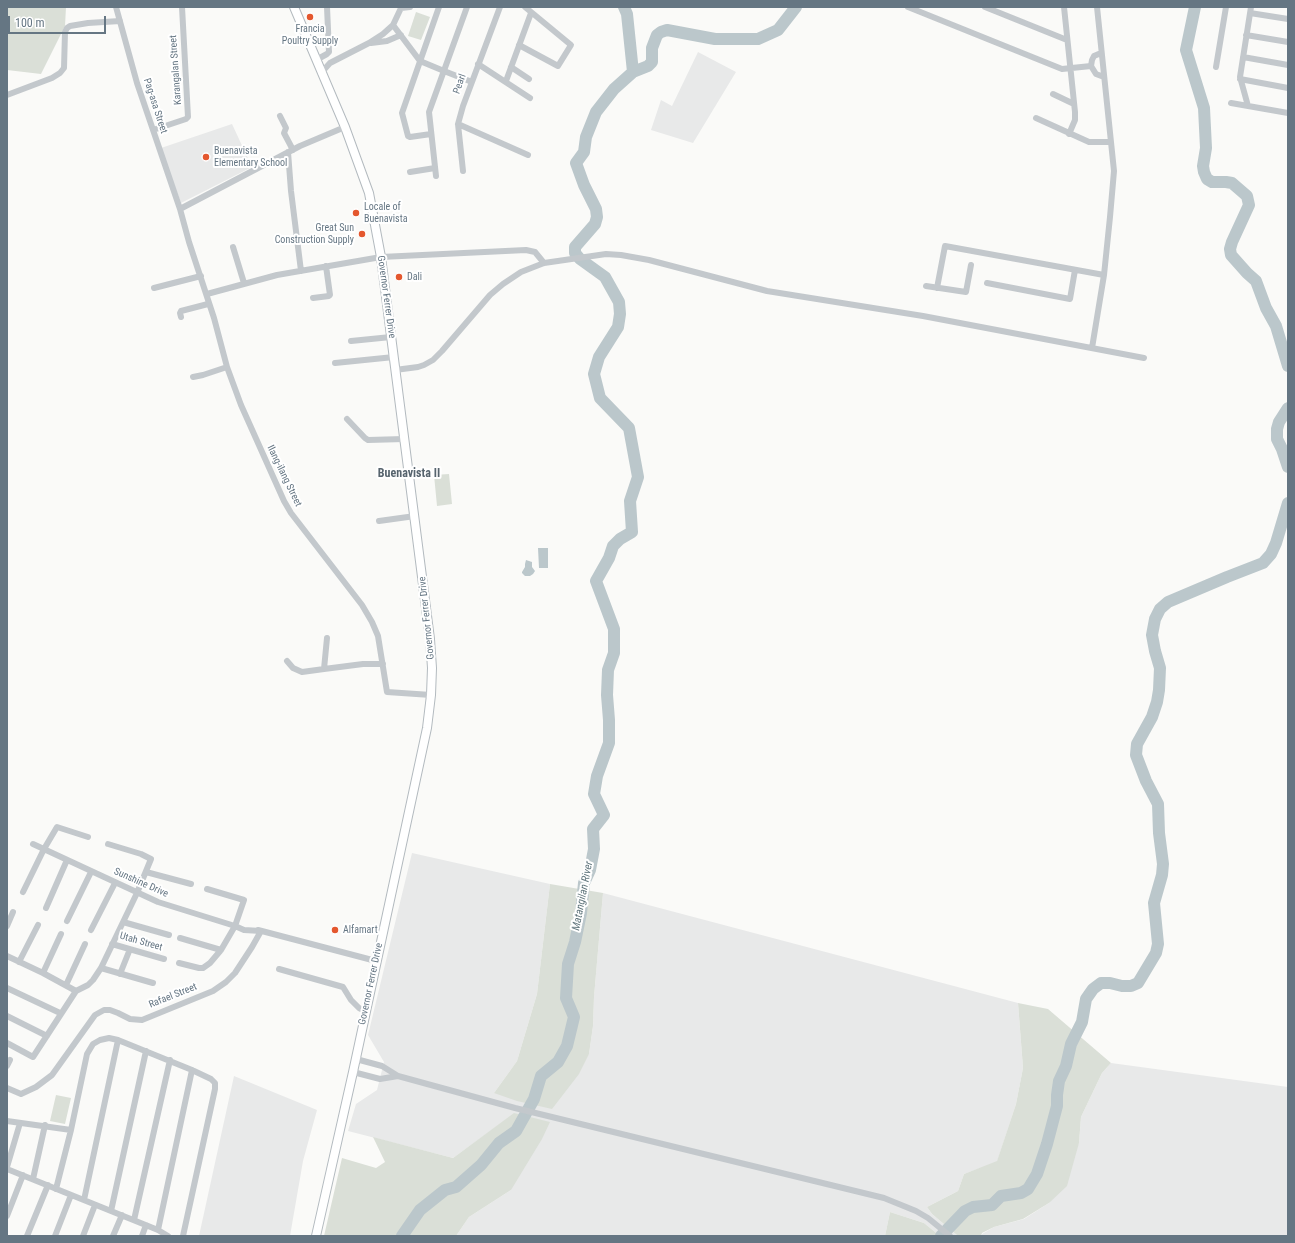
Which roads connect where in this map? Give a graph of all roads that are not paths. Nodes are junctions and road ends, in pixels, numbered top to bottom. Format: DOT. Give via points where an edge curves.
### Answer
graph roads {
  1 [pos="116,7"];
  2 [pos="182,7"];
  3 [pos="294,7"];
  4 [pos="327,7"];
  5 [pos="410,7"];
  6 [pos="439,7"];
  7 [pos="467,7"];
  8 [pos="500,7"];
  9 [pos="525,7"];
  10 [pos="908,7"];
  11 [pos="986,7"];
  12 [pos="1063,7"];
  13 [pos="1097,7"];
  14 [pos="1226,7"];
  15 [pos="1250,10"];
  16 [pos="532,13"];
  17 [pos="1288,19"];
  18 [pos="120,20"];
  19 [pos="392,26"];
  20 [pos="400,35"];
  21 [pos="1246,35"];
  22 [pos="1068,40"];
  23 [pos="1288,42"];
  24 [pos="369,43"];
  25 [pos="519,45"];
  26 [pos="1101,53"];
  27 [pos="1243,57"];
  28 [pos="316,60"];
  29 [pos="420,60"];
  30 [pos="478,64"];
  31 [pos="1288,65"];
  32 [pos="1091,66"];
  33 [pos="511,67"];
  34 [pos="1216,67"];
  35 [pos="1070,68"];
  36 [pos="444,71"];
  37 [pos="321,73"];
  38 [pos="1104,77"];
  39 [pos="529,79"];
  40 [pos="1240,79"];
  41 [pos="506,81"];
  42 [pos="472,82"];
  43 [pos="1288,88"];
  44 [pos="1053,94"];
  45 [pos="7,95"];
  46 [pos="530,98"];
  47 [pos="1231,103"];
  48 [pos="1074,104"];
  49 [pos="1248,106"];
  50 [pos="1288,113"];
  51 [pos="280,116"];
  52 [pos="1036,118"];
  53 [pos="458,124"];
  54 [pos="345,127"];
  55 [pos="153,130"];
  56 [pos="431,134"];
  57 [pos="1069,134"];
  58 [pos="1110,142"];
  59 [pos="291,151"];
  60 [pos="528,155"];
  61 [pos="435,168"];
  62 [pos="410,172"];
  63 [pos="463,172"];
  64 [pos="436,176"];
  65 [pos="180,209"];
  66 [pos="233,247"];
  67 [pos="381,257"];
  68 [pos="544,263"];
  69 [pos="971,265"];
  70 [pos="326,266"];
  71 [pos="300,270"];
  72 [pos="1075,270"];
  73 [pos="1104,275"];
  74 [pos="201,276"];
  75 [pos="244,283"];
  76 [pos="987,283"];
  77 [pos="926,286"];
  78 [pos="154,288"];
  79 [pos="937,288"];
  80 [pos="206,294"];
  81 [pos="313,298"];
  82 [pos="208,304"];
  83 [pos="181,317"];
  84 [pos="391,337"];
  85 [pos="350,341"];
  86 [pos="1092,348"];
  87 [pos="394,357"];
  88 [pos="1144,358"];
  89 [pos="335,363"];
  90 [pos="227,367"];
  91 [pos="395,370"];
  92 [pos="193,377"];
  93 [pos="347,419"];
  94 [pos="404,439"];
  95 [pos="415,516"];
  96 [pos="379,521"];
  97 [pos="327,638"];
  98 [pos="287,662"];
  99 [pos="383,664"];
  100 [pos="324,669"];
  101 [pos="431,695"];
  102 [pos="88,837"];
  103 [pos="33,844"];
  104 [pos="108,844"];
  105 [pos="44,849"];
  106 [pos="67,860"];
  107 [pos="91,872"];
  108 [pos="146,872"];
  109 [pos="115,883"];
  110 [pos="191,884"];
  111 [pos="207,889"];
  112 [pos="23,892"];
  113 [pos="137,893"];
  114 [pos="46,908"];
  115 [pos="14,912"];
  116 [pos="67,920"];
  117 [pos="123,922"];
  118 [pos="38,925"];
  119 [pos="7,926"];
  120 [pos="235,926"];
  121 [pos="91,930"];
  122 [pos="261,931"];
  123 [pos="61,934"];
  124 [pos="169,935"];
  125 [pos="180,938"];
  126 [pos="85,944"];
  127 [pos="112,944"];
  128 [pos="130,949"];
  129 [pos="221,950"];
  130 [pos="7,956"];
  131 [pos="164,959"];
  132 [pos="376,961"];
  133 [pos="19,962"];
  134 [pos="178,963"];
  135 [pos="101,968"];
  136 [pos="279,969"];
  137 [pos="43,972"];
  138 [pos="120,974"];
  139 [pos="153,982"];
  140 [pos="66,985"];
  141 [pos="7,988"];
  142 [pos="76,991"];
  143 [pos="365,1011"];
  144 [pos="60,1013"];
  145 [pos="7,1016"];
  146 [pos="47,1036"];
  147 [pos="118,1040"];
  148 [pos="7,1043"];
  149 [pos="146,1051"];
  150 [pos="356,1059"];
  151 [pos="10,1060"];
  152 [pos="170,1060"];
  153 [pos="7,1066"];
  154 [pos="192,1070"];
  155 [pos="353,1072"];
  156 [pos="398,1076"];
  157 [pos="7,1088"];
  158 [pos="7,1121"];
  159 [pos="20,1123"];
  160 [pos="45,1126"];
  161 [pos="70,1130"];
  162 [pos="7,1168"];
  163 [pos="24,1175"];
  164 [pos="32,1179"];
  165 [pos="48,1185"];
  166 [pos="56,1189"];
  167 [pos="71,1195"];
  168 [pos="84,1200"];
  169 [pos="95,1204"];
  170 [pos="110,1211"];
  171 [pos="7,1216"];
  172 [pos="122,1216"];
  173 [pos="134,1220"];
  174 [pos="146,1225"];
  175 [pos="158,1230"];
  176 [pos="27,1236"];
  177 [pos="55,1236"];
  178 [pos="83,1236"];
  179 [pos="114,1236"];
  180 [pos="142,1236"];
  181 [pos="168,1236"];
  182 [pos="183,1236"];
  183 [pos="316,1236"];
  184 [pos="950,1236"];
  1 -- 18 [label="street, Pag-asa Street"];
  2 -- 55 [label="street, Karangalan Street" via="189,115 186,119"];
  3 -- 28 [label="main road, Governor Ferrer Drive"];
  4 -- 28 [label="street" via="329,52"];
  5 -- 19 [label="street" via="401,8"];
  6 -- 29 [label="street"];
  7 -- 36 [label="street"];
  8 -- 30 [label="street, Pearl"];
  9 -- 16 [label="street"];
  10 -- 35 [label="street" via="1062,69"];
  11 -- 22 [label="street"];
  12 -- 22 [label="street"];
  13 -- 26 [label="street"];
  14 -- 34 [label="street"];
  15 -- 17 [label="street"];
  15 -- 21 [label="street"];
  16 -- 25 [label="street"];
  16 -- 25 [label="street" via="571,45 558,66"];
  18 -- 45 [label="street" via="70,26 65,32 64,68 60,73"];
  18 -- 55 [label="street, Pag-asa Street"];
  19 -- 20 [label="street"];
  19 -- 24 [label="street"];
  20 -- 24 [label="street" via="387,41"];
  20 -- 29 [label="street"];
  21 -- 23 [label="street"];
  21 -- 27 [label="street"];
  22 -- 35 [label="street"];
  24 -- 37 [label="street" via="330,62"];
  25 -- 33 [label="street"];
  26 -- 32 [label="street" via="1094,56"];
  26 -- 38 [label="street"];
  27 -- 31 [label="street"];
  27 -- 40 [label="street"];
  28 -- 37 [label="main road, Governor Ferrer Drive"];
  29 -- 36 [label="street"];
  29 -- 56 [label="street" via="402,113 408,136"];
  30 -- 41 [label="street"];
  30 -- 42 [label="street, Pearl"];
  32 -- 35 [label="street"];
  32 -- 38 [label="street" via="1096,74"];
  33 -- 39 [label="street"];
  33 -- 41 [label="street"];
  35 -- 48 [label="street"];
  36 -- 42 [label="street"];
  36 -- 56 [label="street" via="429,112"];
  37 -- 54 [label="main road, Governor Ferrer Drive"];
  38 -- 58 [label="street"];
  40 -- 43 [label="street"];
  40 -- 49 [label="street"];
  41 -- 46 [label="street"];
  42 -- 53 [label="street, Pearl"];
  44 -- 48 [label="street"];
  47 -- 49 [label="street"];
  48 -- 57 [label="street" via="1075,120"];
  49 -- 50 [label="street"];
  51 -- 59 [label="street" via="286,128 284,133"];
  52 -- 57 [label="street"];
  53 -- 60 [label="street"];
  53 -- 63 [label="street, Pearl"];
  54 -- 59 [label="street"];
  54 -- 67 [label="main road, Governor Ferrer Drive" via="369,192"];
  55 -- 65 [label="street, Pag-asa Street"];
  56 -- 61 [label="street"];
  57 -- 58 [label="street" via="1089,142"];
  58 -- 73 [label="street" via="1114,180"];
  59 -- 65 [label="street"];
  59 -- 71 [label="street" via="291,191"];
  61 -- 62 [label="street"];
  61 -- 64 [label="street"];
  65 -- 74 [label="street, Ilang-ilang Street"];
  66 -- 75 [label="street"];
  67 -- 68 [label="street" via="526,250 535,252"];
  67 -- 70 [label="street"];
  67 -- 84 [label="main road, Governor Ferrer Drive"];
  68 -- 86 [label="street" via="601,254 621,255 767,291 923,316"];
  68 -- 91 [label="street" via="522,272 490,295 433,360 418,367"];
  69 -- 79 [label="street" via="966,292"];
  70 -- 71 [label="street"];
  70 -- 81 [label="street" via="330,295"];
  71 -- 75 [label="street"];
  72 -- 73 [label="street"];
  72 -- 76 [label="street" via="1070,299"];
  72 -- 79 [label="street" via="945,246"];
  73 -- 86 [label="street"];
  74 -- 78 [label="street"];
  74 -- 80 [label="street, Ilang-ilang Street"];
  75 -- 80 [label="street"];
  77 -- 79 [label="street"];
  80 -- 82 [label="street, Ilang-ilang Street"];
  82 -- 83 [label="street" via="182,311"];
  82 -- 90 [label="street, Ilang-ilang Street"];
  84 -- 85 [label="street"];
  84 -- 87 [label="main road, Governor Ferrer Drive"];
  86 -- 88 [label="street"];
  87 -- 89 [label="street"];
  87 -- 91 [label="main road, Governor Ferrer Drive"];
  90 -- 92 [label="street"];
  90 -- 99 [label="street, Ilang-ilang Street" via="241,405 287,507 364,608 378,636"];
  91 -- 94 [label="main road, Governor Ferrer Drive"];
  93 -- 94 [label="street" via="368,440"];
  94 -- 95 [label="main road, Governor Ferrer Drive"];
  95 -- 96 [label="street"];
  95 -- 101 [label="main road, Governor Ferrer Drive" via="430,638"];
  97 -- 100 [label="street"];
  98 -- 100 [label="street" via="302,672"];
  99 -- 100 [label="street"];
  99 -- 101 [label="street, Ilang-ilang Street" via="387,692"];
  101 -- 132 [label="main road, Governor Ferrer Drive" via="425,734"];
  102 -- 105 [label="street" via="57,827"];
  103 -- 105 [label="street, Sunshine Drive"];
  104 -- 108 [label="street" via="151,859"];
  105 -- 106 [label="street, Sunshine Drive"];
  105 -- 112 [label="street"];
  106 -- 107 [label="street, Sunshine Drive"];
  106 -- 114 [label="street"];
  107 -- 109 [label="street, Sunshine Drive"];
  107 -- 116 [label="street"];
  108 -- 110 [label="street"];
  108 -- 113 [label="street"];
  109 -- 113 [label="street, Sunshine Drive"];
  109 -- 121 [label="street"];
  111 -- 120 [label="street" via="244,900"];
  113 -- 117 [label="street"];
  113 -- 120 [label="street, Sunshine Drive" via="173,908"];
  115 -- 119 [label="street"];
  117 -- 124 [label="street"];
  117 -- 127 [label="street"];
  118 -- 133 [label="street"];
  120 -- 122 [label="street, Sunshine Drive" via="244,930"];
  120 -- 129 [label="street"];
  122 -- 132 [label="street, Sunshine Drive"];
  122 -- 157 [label="street, Rafael Street" via="235,973 213,991 142,1020 130,1019 118,1012 104,1010 95,1015 52,1075 21,1094"];
  123 -- 137 [label="street"];
  125 -- 129 [label="street"];
  126 -- 140 [label="street"];
  127 -- 128 [label="street, Utah Street"];
  127 -- 135 [label="street"];
  128 -- 131 [label="street, Utah Street"];
  128 -- 138 [label="street"];
  129 -- 134 [label="street" via="203,968"];
  130 -- 133 [label="street"];
  132 -- 143 [label="main road, Governor Ferrer Drive"];
  133 -- 137 [label="street"];
  135 -- 138 [label="street"];
  135 -- 142 [label="street" via="88,985"];
  136 -- 143 [label="street" via="343,987 350,1000"];
  137 -- 140 [label="street"];
  138 -- 139 [label="street"];
  140 -- 142 [label="street"];
  141 -- 144 [label="street"];
  142 -- 144 [label="street"];
  143 -- 150 [label="main road, Governor Ferrer Drive"];
  144 -- 146 [label="street"];
  145 -- 146 [label="street"];
  146 -- 148 [label="street" via="33,1057"];
  147 -- 149 [label="street"];
  147 -- 161 [label="street" via="100,1040 92,1044 86,1054"];
  147 -- 168 [label="street"];
  149 -- 152 [label="street"];
  149 -- 170 [label="street"];
  150 -- 155 [label="main road, Governor Ferrer Drive"];
  150 -- 156 [label="street" via="382,1066"];
  151 -- 153 [label="street"];
  152 -- 154 [label="street"];
  152 -- 173 [label="street"];
  154 -- 175 [label="street"];
  154 -- 182 [label="street" via="215,1083 215,1089"];
  155 -- 156 [label="street" via="380,1079"];
  155 -- 183 [label="main road, Governor Ferrer Drive"];
  156 -- 184 [label="street" via="515,1108 884,1198 916,1211"];
  158 -- 159 [label="street"];
  159 -- 160 [label="street"];
  159 -- 162 [label="street"];
  160 -- 161 [label="street"];
  160 -- 164 [label="street"];
  161 -- 166 [label="street"];
  162 -- 163 [label="street"];
  163 -- 164 [label="street"];
  163 -- 171 [label="street"];
  164 -- 165 [label="street"];
  165 -- 166 [label="street"];
  165 -- 176 [label="street"];
  166 -- 167 [label="street"];
  167 -- 168 [label="street"];
  167 -- 177 [label="street"];
  168 -- 169 [label="street"];
  169 -- 170 [label="street"];
  169 -- 178 [label="street"];
  170 -- 172 [label="street"];
  172 -- 173 [label="street"];
  172 -- 179 [label="street"];
  173 -- 174 [label="street"];
  174 -- 175 [label="street"];
  174 -- 180 [label="street"];
  175 -- 181 [label="street"];
}
